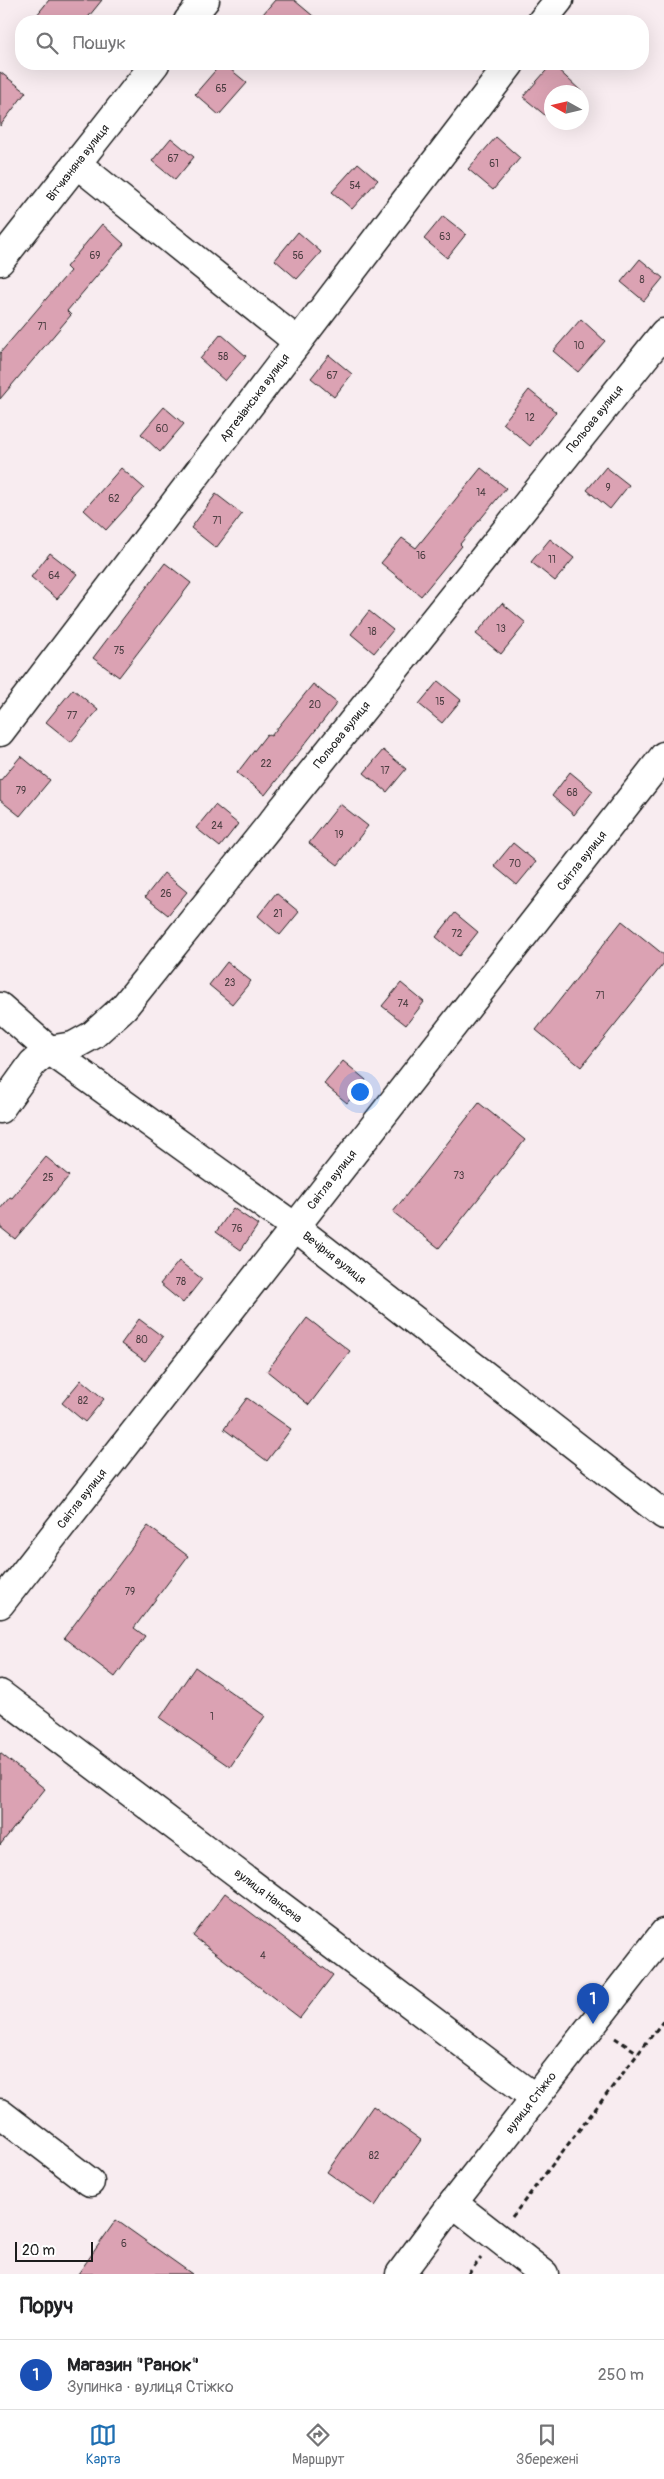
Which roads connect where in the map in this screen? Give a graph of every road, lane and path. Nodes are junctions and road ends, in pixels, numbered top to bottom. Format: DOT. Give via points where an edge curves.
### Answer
graph roads {
  1 [pos="205,0"];
  2 [pos="559,0"];
  3 [pos="193,15"];
  4 [pos="547,15"];
  5 [pos="150,70"];
  6 [pos="505,70"];
  7 [pos="76,164"];
  8 [pos="0,261"];
  9 [pos="664,333"];
  10 [pos="298,342"];
  11 [pos="0,732"];
  12 [pos="664,756"];
  13 [pos="0,1007"];
  14 [pos="49,1050"];
  15 [pos="0,1109"];
  16 [pos="295,1227"];
  17 [pos="664,1514"];
  18 [pos="0,1604"];
  19 [pos="0,1694"];
  20 [pos="664,1933"];
  21 [pos="664,2020"];
  22 [pos="535,2098"];
  23 [pos="0,2113"];
  24 [pos="90,2182"];
  25 [pos="453,2203"];
  26 [pos="497,2237"];
  27 [pos="400,2274"];
  28 [pos="468,2274"];
  29 [pos="544,2274"];
  1 -- 3 [label="street"];
  2 -- 4 [label="street"];
  5 -- 7 [label="street, Вітчизняна вулиця"];
  6 -- 10 [label="street, Артезіанська вулиця"];
  7 -- 8 [label="street, Вітчизняна вулиця"];
  7 -- 10 [label="street"];
  9 -- 14 [label="street, Польова вулиця" via="124,1007 93,1035 73,1046"];
  10 -- 11 [label="street, Артезіанська вулиця"];
  12 -- 16 [label="street, Світла вулиця"];
  13 -- 14 [label="street, Вечірня вулиця"];
  14 -- 15 [label="street" via="33,1063"];
  14 -- 16 [label="street, Вечірня вулиця"];
  16 -- 17 [label="street, Вечірня вулиця"];
  16 -- 18 [label="street, Світла вулиця"];
  19 -- 22 [label="street, вулиця Нансена"];
  20 -- 22 [label="street, вулиця Стіжко"];
  21 -- 26 [label="path"];
  22 -- 25 [label="street, вулиця Стіжко"];
  23 -- 24 [label="street"];
  25 -- 26 [label="street"];
  25 -- 27 [label="street, вулиця Стіжко"];
  26 -- 28 [label="path"];
  26 -- 29 [label="street"];
}
